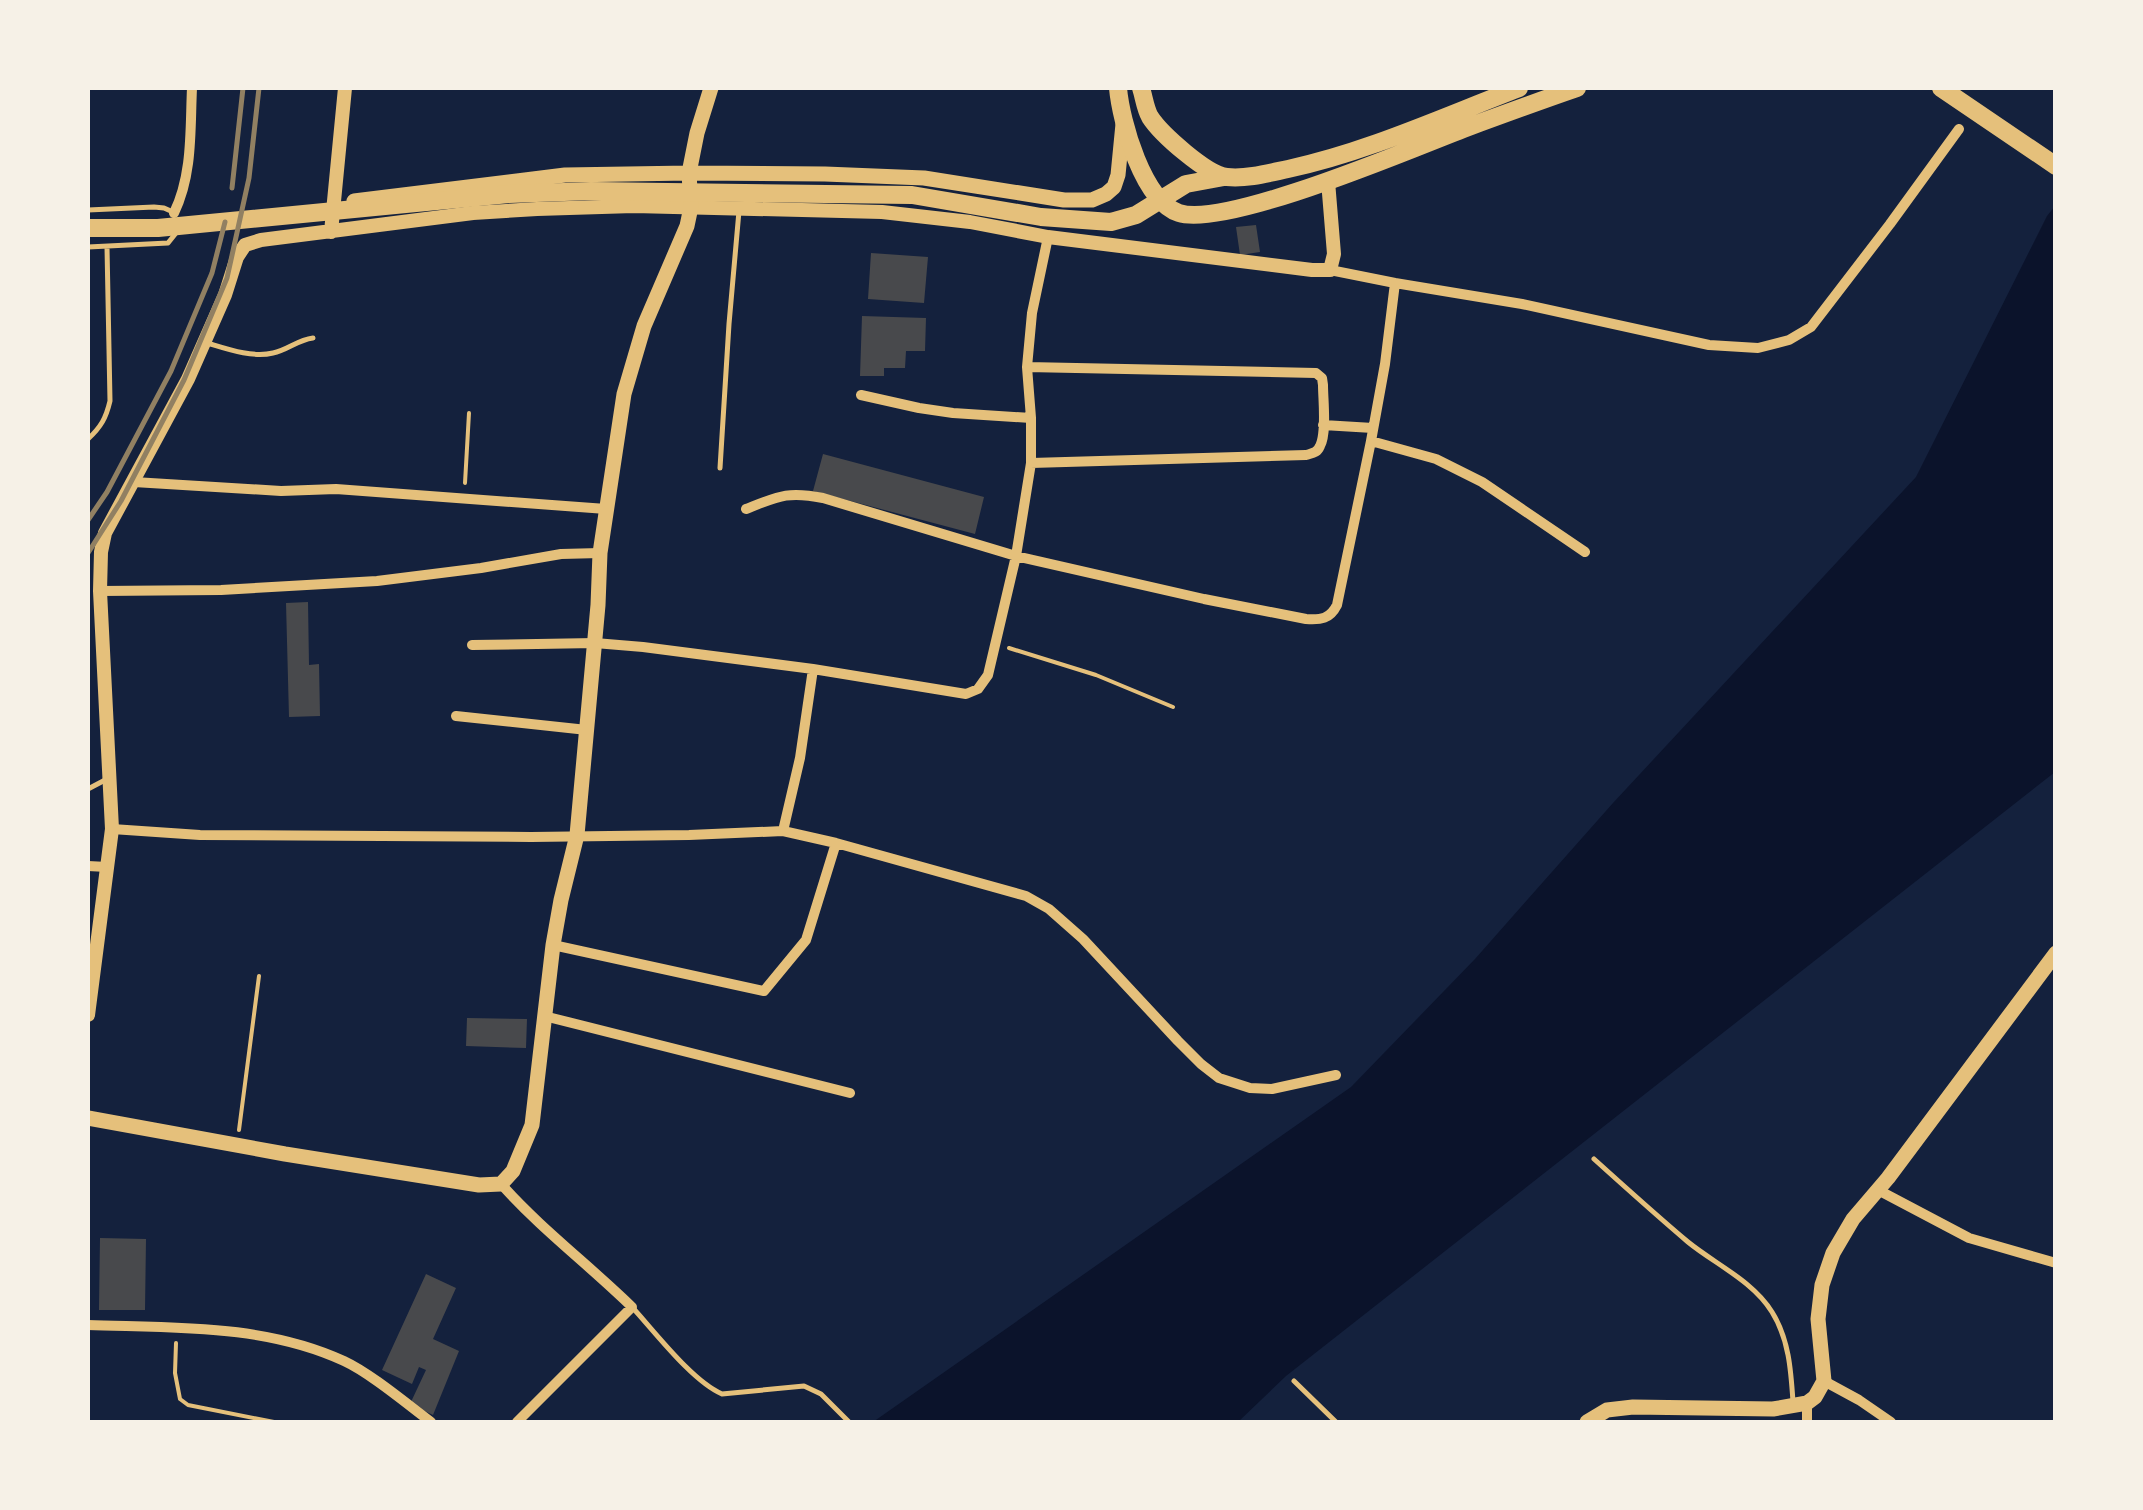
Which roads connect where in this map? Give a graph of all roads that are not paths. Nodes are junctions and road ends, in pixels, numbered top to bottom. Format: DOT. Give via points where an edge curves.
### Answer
graph roads {
  1 [pos="192,88"];
  2 [pos="344,88"];
  3 [pos="711,88"];
  4 [pos="1118,88"];
  5 [pos="1141,88"];
  6 [pos="1519,88"];
  7 [pos="1577,88"];
  8 [pos="1944,90"];
  9 [pos="1124,121"];
  10 [pos="1958,129"];
  11 [pos="2056,166"];
  12 [pos="689,173"];
  13 [pos="1224,177"];
  14 [pos="1328,181"];
  15 [pos="1160,200"];
  16 [pos="335,203"];
  17 [pos="691,206"];
  18 [pos="739,208"];
  19 [pos="88,210"];
  20 [pos="266,210"];
  21 [pos="174,216"];
  22 [pos="188,218"];
  23 [pos="88,228"];
  24 [pos="330,232"];
  25 [pos="1048,237"];
  26 [pos="88,247"];
  27 [pos="107,247"];
  28 [pos="1330,270"];
  29 [pos="1395,283"];
  30 [pos="312,338"];
  31 [pos="204,342"];
  32 [pos="1027,367"];
  33 [pos="862,395"];
  34 [pos="1031,418"];
  35 [pos="1323,425"];
  36 [pos="1372,434"];
  37 [pos="88,439"];
  38 [pos="1031,463"];
  39 [pos="720,468"];
  40 [pos="134,482"];
  41 [pos="606,509"];
  42 [pos="746,509"];
  43 [pos="1585,552"];
  44 [pos="600,553"];
  45 [pos="1016,556"];
  46 [pos="100,591"];
  47 [pos="595,643"];
  48 [pos="472,646"];
  49 [pos="813,670"];
  50 [pos="456,716"];
  51 [pos="586,730"];
  52 [pos="109,778"];
  53 [pos="88,789"];
  54 [pos="112,829"];
  55 [pos="783,831"];
  56 [pos="577,835"];
  57 [pos="836,843"];
  58 [pos="88,866"];
  59 [pos="107,867"];
  60 [pos="553,945"];
  61 [pos="2056,953"];
  62 [pos="88,1015"];
  63 [pos="544,1016"];
  64 [pos="1336,1075"];
  65 [pos="850,1093"];
  66 [pos="88,1118"];
  67 [pos="1594,1159"];
  68 [pos="501,1184"];
  69 [pos="1878,1190"];
  70 [pos="2056,1263"];
  71 [pos="632,1308"];
  72 [pos="88,1324"];
  73 [pos="1294,1381"];
  74 [pos="1824,1381"];
  75 [pos="1800,1404"];
  76 [pos="1665,1415"];
  77 [pos="431,1422"];
  78 [pos="516,1422"];
  79 [pos="849,1422"];
  80 [pos="1336,1422"];
  81 [pos="1587,1422"];
  82 [pos="1807,1422"];
  83 [pos="1891,1422"];
  1 -- 21 [label="street" via="188,162"];
  2 -- 16 [label="street"];
  3 -- 12 [label="main road"];
  4 -- 9 [label="main road"];
  5 -- 13 [label="main road" via="1148,114 1162,131"];
  6 -- 13 [label="main road" via="1318,162"];
  7 -- 14 [label="main road"];
  8 -- 11 [label="main road"];
  9 -- 12 [label="main road" via="1114,187 1092,200 924,178"];
  9 -- 15 [label="main road" via="1132,151"];
  10 -- 29 [label="street" via="1810,327 1789,340 1758,348 1709,344"];
  12 -- 16 [label="main road" via="565,175"];
  12 -- 17 [label="main road"];
  13 -- 15 [label="main road" via="1186,184"];
  14 -- 15 [label="main road" via="1204,214 1179,213"];
  14 -- 28 [label="street"];
  15 -- 23 [label="main road" via="1111,222 912,195 525,193 158,228"];
  16 -- 20 [label="main road"];
  16 -- 24 [label="street"];
  17 -- 18 [label="street"];
  17 -- 24 [label="street" via="489,212"];
  17 -- 41 [label="main road" via="624,394"];
  18 -- 25 [label="street" via="882,212"];
  18 -- 39 [label="lane"];
  19 -- 21 [label="lane" via="164,208"];
  21 -- 22 [label="lane"];
  21 -- 27 [label="lane" via="176,236 168,243"];
  24 -- 31 [label="street" via="246,245"];
  25 -- 28 [label="street"];
  25 -- 32 [label="street"];
  26 -- 27 [label="lane"];
  27 -- 37 [label="lane" via="110,400"];
  28 -- 29 [label="street"];
  29 -- 36 [label="street"];
  30 -- 31 [label="lane" via="267,354"];
  31 -- 40 [label="street"];
  32 -- 34 [label="street"];
  32 -- 35 [label="street" via="1316,373 1322,378"];
  33 -- 34 [label="street" via="953,413"];
  34 -- 38 [label="street"];
  35 -- 36 [label="street"];
  35 -- 38 [label="street" via="1320,447 1306,455"];
  36 -- 43 [label="street" via="1482,482"];
  36 -- 45 [label="street" via="1338,606 1322,620"];
  38 -- 45 [label="street"];
  40 -- 41 [label="street"];
  40 -- 46 [label="street" via="104,533"];
  41 -- 44 [label="main road"];
  42 -- 45 [label="street" via="799,493"];
  44 -- 46 [label="street" via="377,581"];
  44 -- 47 [label="main road"];
  45 -- 49 [label="street" via="988,675 978,689 966,694"];
  46 -- 52 [label="street"];
  47 -- 48 [label="street"];
  47 -- 49 [label="street"];
  47 -- 51 [label="main road"];
  49 -- 55 [label="street"];
  50 -- 51 [label="street"];
  51 -- 56 [label="main road"];
  52 -- 53 [label="lane"];
  52 -- 54 [label="street"];
  54 -- 56 [label="street"];
  54 -- 59 [label="street"];
  55 -- 56 [label="street"];
  55 -- 57 [label="street"];
  56 -- 60 [label="main road"];
  57 -- 60 [label="street" via="806,940 764,991"];
  57 -- 64 [label="street" via="1026,896 1048,909 1219,1078 1272,1089"];
  58 -- 59 [label="street"];
  59 -- 62 [label="street"];
  60 -- 63 [label="main road"];
  61 -- 69 [label="main road"];
  63 -- 65 [label="street"];
  63 -- 68 [label="main road" via="532,1125 514,1171"];
  66 -- 68 [label="main road"];
  67 -- 75 [label="lane" via="1762,1297 1784,1338"];
  68 -- 71 [label="street"];
  69 -- 70 [label="street" via="1969,1238"];
  69 -- 74 [label="main road" via="1853,1219 1822,1285"];
  71 -- 78 [label="street"];
  71 -- 79 [label="lane" via="713,1390 804,1386"];
  72 -- 77 [label="street" via="260,1334 295,1343 347,1362"];
  73 -- 80 [label="lane"];
  74 -- 75 [label="main road"];
  74 -- 83 [label="street"];
  75 -- 76 [label="main road"];
  75 -- 82 [label="street"];
  76 -- 81 [label="main road" via="1633,1407 1607,1410"];
}
